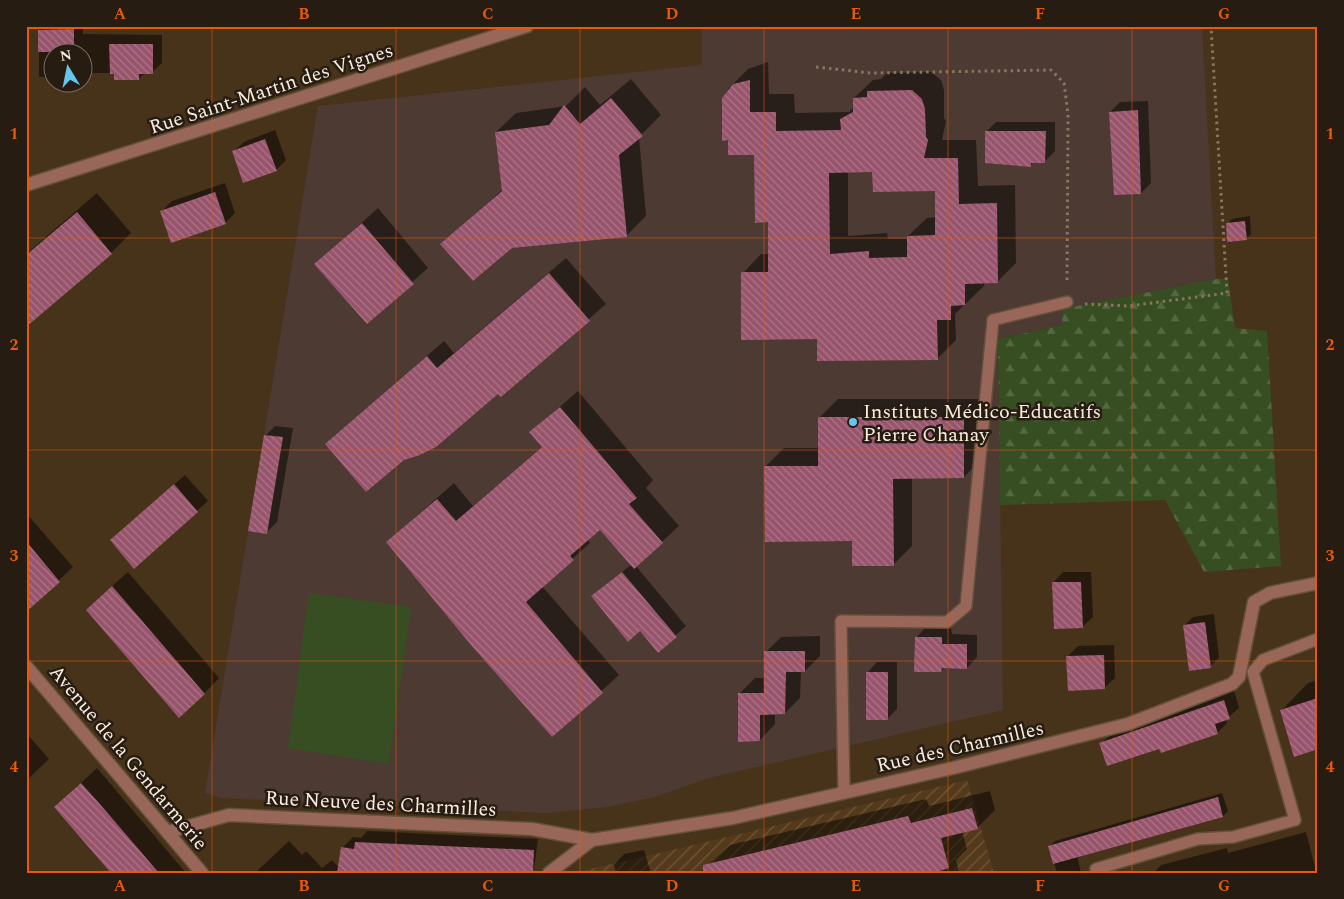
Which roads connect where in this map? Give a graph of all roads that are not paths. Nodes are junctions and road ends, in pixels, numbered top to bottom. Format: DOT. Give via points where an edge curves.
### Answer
graph roads {
  1 [pos="527,26"];
  2 [pos="26,185"];
  3 [pos="1067,302"];
  4 [pos="1318,583"];
  5 [pos="1318,638"];
  6 [pos="1242,660"];
  7 [pos="1258,665"];
  8 [pos="28,671"];
  9 [pos="844,793"];
  10 [pos="168,832"];
  11 [pos="592,840"];
  12 [pos="202,873"];
  13 [pos="549,873"];
  14 [pos="1097,873"];
  1 -- 2 [label="street, Rue Saint-Martin des Vignes"];
  3 -- 9 [label="lane" via="994,320 966,606 947,622 841,621"];
  4 -- 6 [label="street, Rue des Charmilles" via="1270,593 1254,602"];
  5 -- 7 [label="lane" via="1263,660"];
  6 -- 7 [label="lane"];
  6 -- 9 [label="street, Rue des Charmilles" via="1239,677 1232,684 1128,724"];
  7 -- 14 [label="lane" via="1253,672 1295,820 1233,837 1198,839 1096,869"];
  8 -- 10 [label="street, Avenue de la Gendarmerie"];
  9 -- 11 [label="street, Rue des Charmilles" via="733,818"];
  10 -- 11 [label="street, Rue Neuve des Charmilles" via="229,816 532,829"];
  10 -- 12 [label="street, Avenue de la Gendarmerie"];
  11 -- 13 [label="street, Rue des Charmilles"];
}
